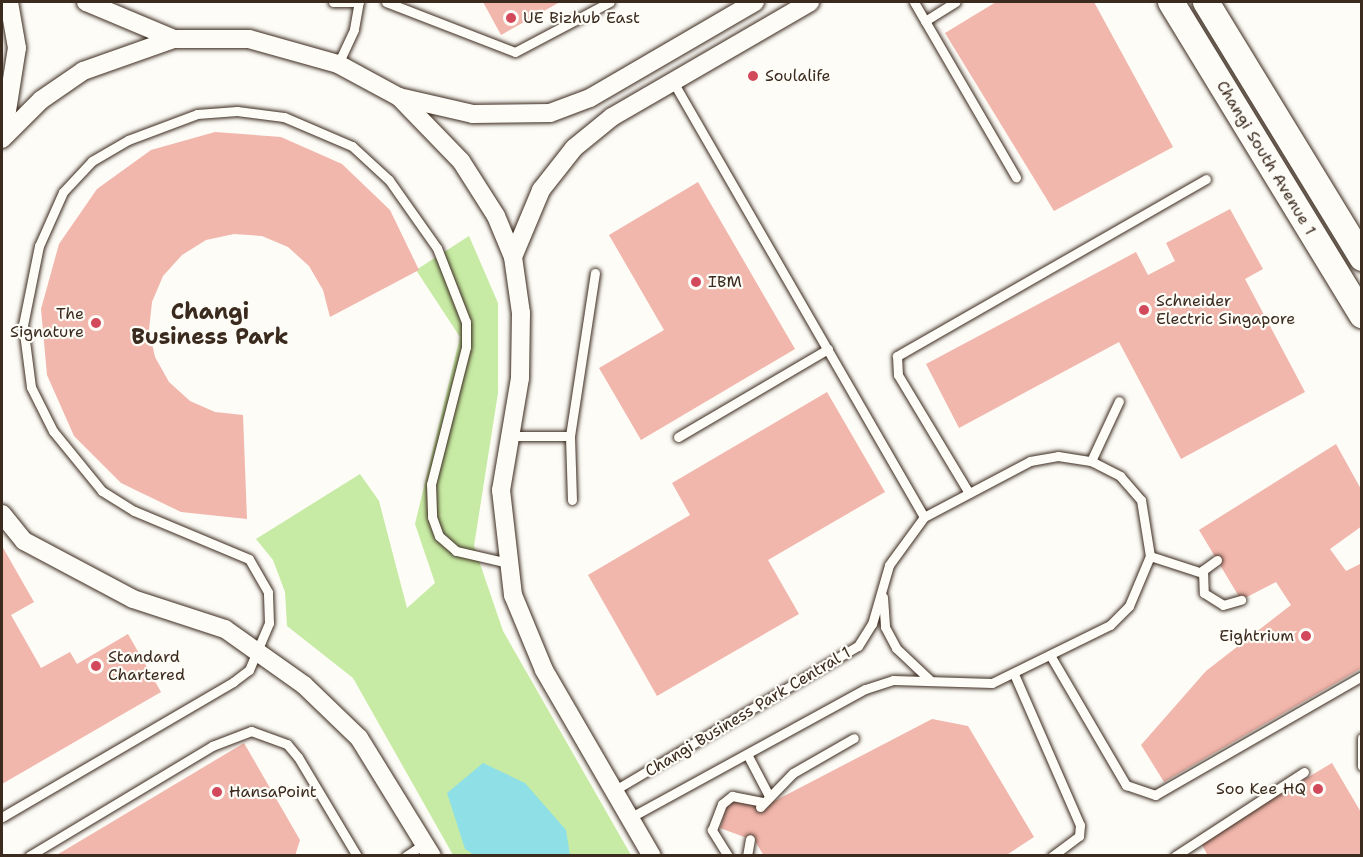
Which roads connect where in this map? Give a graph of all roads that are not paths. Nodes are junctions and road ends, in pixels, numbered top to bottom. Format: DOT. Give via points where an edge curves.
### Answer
graph roads {
  1 [pos="9,2"];
  2 [pos="86,2"];
  3 [pos="333,2"];
  4 [pos="359,2"];
  5 [pos="386,2"];
  6 [pos="610,2"];
  7 [pos="755,2"];
  8 [pos="810,2"];
  9 [pos="914,2"];
  10 [pos="955,2"];
  11 [pos="1171,2"];
  12 [pos="1206,2"];
  13 [pos="925,21"];
  14 [pos="174,39"];
  15 [pos="338,64"];
  16 [pos="672,80"];
  17 [pos="399,97"];
  18 [pos="2,137"];
  19 [pos="1016,177"];
  20 [pos="1206,179"];
  21 [pos="513,257"];
  22 [pos="1362,258"];
  23 [pos="596,273"];
  24 [pos="1362,315"];
  25 [pos="828,349"];
  26 [pos="1119,401"];
  27 [pos="508,436"];
  28 [pos="570,436"];
  29 [pos="678,437"];
  30 [pos="1091,461"];
  31 [pos="969,493"];
  32 [pos="572,500"];
  33 [pos="2,514"];
  34 [pos="924,517"];
  35 [pos="2,535"];
  36 [pos="24,542"];
  37 [pos="1150,556"];
  38 [pos="1217,560"];
  39 [pos="508,563"];
  40 [pos="1202,573"];
  41 [pos="882,590"];
  42 [pos="1241,600"];
  43 [pos="260,651"];
  44 [pos="1050,656"];
  45 [pos="1014,674"];
  46 [pos="1362,676"];
  47 [pos="931,681"];
  48 [pos="854,738"];
  49 [pos="1362,738"];
  50 [pos="747,754"];
  51 [pos="1362,766"];
  52 [pos="1304,772"];
  53 [pos="615,790"];
  54 [pos="764,801"];
  55 [pos="2,817"];
  56 [pos="631,817"];
  57 [pos="750,839"];
  58 [pos="429,849"];
  59 [pos="29,855"];
  60 [pos="357,855"];
  61 [pos="406,855"];
  62 [pos="652,855"];
  63 [pos="728,855"];
  64 [pos="747,855"];
  65 [pos="1052,855"];
  66 [pos="1175,855"];
  1 -- 18 [label="street" via="17,48"];
  2 -- 14 [label="street"];
  3 -- 4 [label="lane"];
  4 -- 15 [label="lane" via="354,29"];
  5 -- 6 [label="lane" via="515,52"];
  7 -- 17 [label="street" via="590,98 550,112 473,114"];
  8 -- 16 [label="street"];
  9 -- 13 [label="lane"];
  10 -- 13 [label="lane"];
  11 -- 24 [label="street, Changi South Avenue 1"];
  12 -- 22 [label="street, Changi South Avenue 1"];
  13 -- 19 [label="lane"];
  14 -- 15 [label="street" via="249,39"];
  14 -- 18 [label="street" via="83,71 41,99"];
  15 -- 17 [label="street"];
  16 -- 21 [label="street" via="574,148 541,190"];
  16 -- 25 [label="lane"];
  17 -- 21 [label="street" via="461,161 496,216"];
  20 -- 31 [label="lane" via="897,356 898,375"];
  21 -- 27 [label="street" via="521,313 520,367"];
  23 -- 28 [label="lane"];
  25 -- 29 [label="lane"];
  25 -- 34 [label="lane"];
  26 -- 30 [label="lane"];
  27 -- 28 [label="lane"];
  27 -- 39 [label="street" via="501,490"];
  28 -- 32 [label="lane"];
  30 -- 31 [label="lane, Changi Business Park Central 1" via="1058,456 1030,461"];
  30 -- 37 [label="lane, Changi Business Park Central 1" via="1120,476 1141,500"];
  31 -- 34 [label="lane, Changi Business Park Central 1"];
  33 -- 36 [label="street"];
  34 -- 41 [label="lane, Changi Business Park Central 1" via="894,556"];
  35 -- 36 [label="street"];
  36 -- 43 [label="street" via="133,599 225,629"];
  37 -- 40 [label="lane"];
  37 -- 44 [label="lane, Changi Business Park Central 1" via="1123,612 1110,625"];
  38 -- 40 [label="lane"];
  39 -- 43 [label="lane" via="456,551 439,536 432,517 431,484 466,347 466,322 436,248 389,180 352,146 284,117 237,111 162,124 92,161 63,192 29,275 23,325 31,387 53,431 102,491 134,511 249,559 268,592 268,623"];
  39 -- 53 [label="street" via="527,638"];
  40 -- 42 [label="lane" via="1209,599 1223,605"];
  41 -- 47 [label="lane, Changi Business Park Central 1" via="885,627 896,648"];
  41 -- 53 [label="lane, Changi Business Park Central 1" via="872,624 858,646"];
  43 -- 55 [label="lane" via="233,682"];
  43 -- 58 [label="street" via="333,709 359,738"];
  44 -- 45 [label="lane, Changi Business Park Central 1"];
  44 -- 46 [label="lane" via="1126,785 1155,795"];
  45 -- 47 [label="lane, Changi Business Park Central 1" via="972,686"];
  45 -- 65 [label="lane" via="1080,825 1079,836"];
  47 -- 50 [label="lane, Changi Business Park Central 1" via="893,680 865,689"];
  48 -- 54 [label="lane" via="793,773"];
  49 -- 51 [label="lane" via="1357,749"];
  50 -- 54 [label="lane"];
  50 -- 56 [label="lane, Changi Business Park Central 1"];
  52 -- 66 [label="lane"];
  53 -- 56 [label="street"];
  54 -- 63 [label="lane" via="732,796 722,804 712,830"];
  56 -- 62 [label="street"];
  57 -- 64 [label="lane"];
  58 -- 61 [label="lane"];
  59 -- 60 [label="lane" via="212,746 251,730 287,744"];
}
